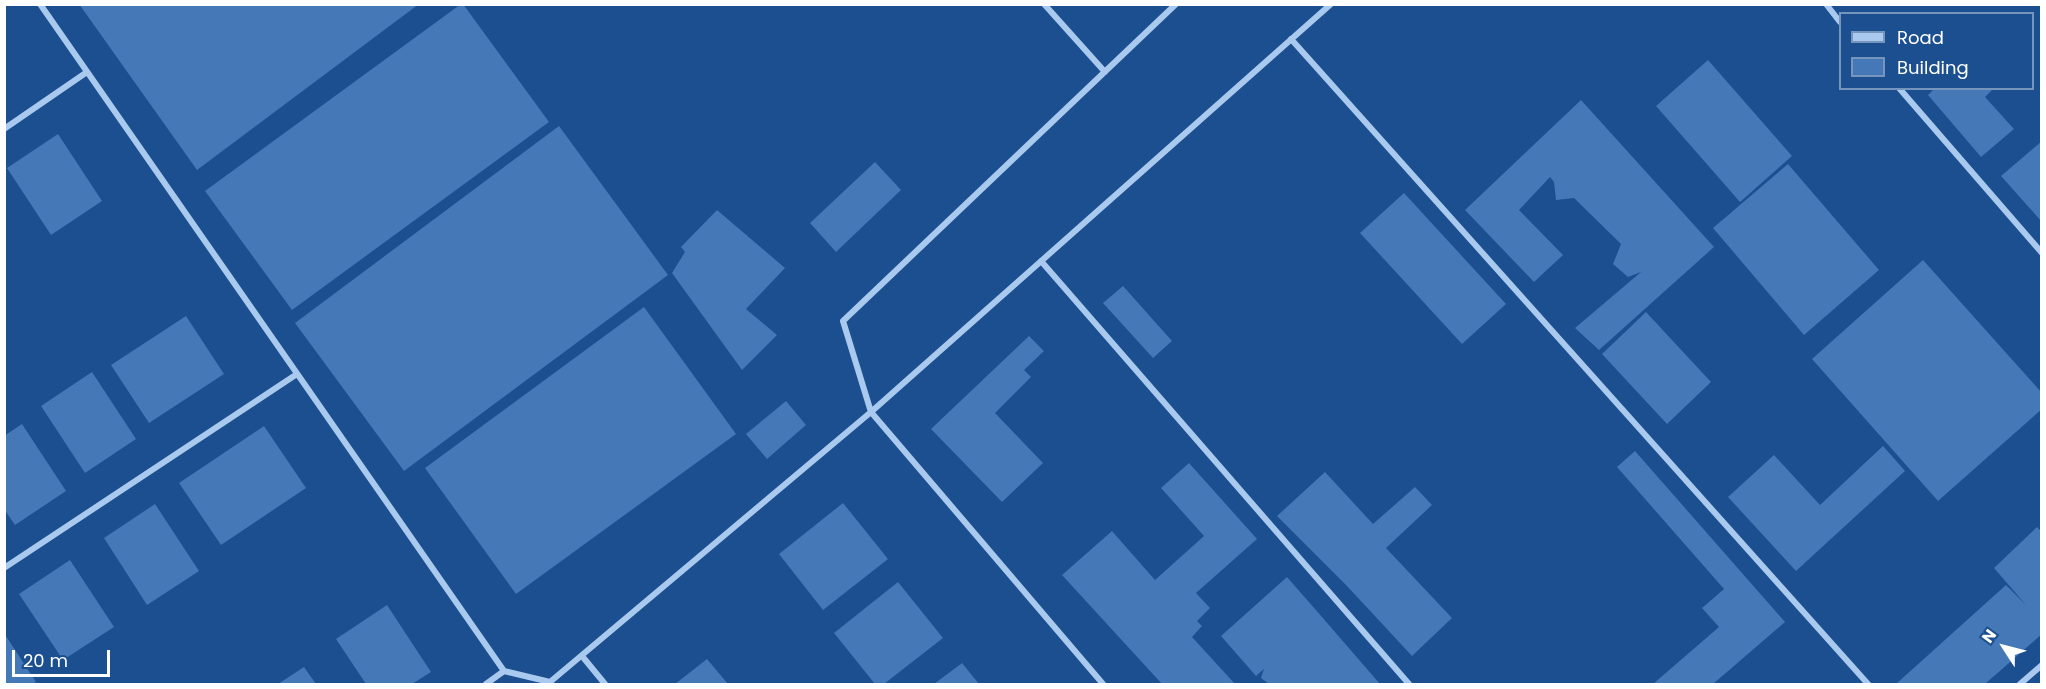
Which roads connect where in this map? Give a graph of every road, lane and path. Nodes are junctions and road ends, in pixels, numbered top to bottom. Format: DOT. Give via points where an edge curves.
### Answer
graph roads {
  1 [pos="40,4"];
  2 [pos="1044,4"];
  3 [pos="1176,4"];
  4 [pos="1330,4"];
  5 [pos="1826,4"];
  6 [pos="1839,21"];
  7 [pos="1291,39"];
  8 [pos="87,72"];
  9 [pos="1106,72"];
  10 [pos="1901,90"];
  11 [pos="4,129"];
  12 [pos="2042,253"];
  13 [pos="1041,261"];
  14 [pos="297,374"];
  15 [pos="872,412"];
  16 [pos="4,568"];
  17 [pos="582,656"];
  18 [pos="2042,665"];
  19 [pos="504,671"];
  20 [pos="549,683"];
  21 [pos="486,684"];
  22 [pos="605,684"];
  23 [pos="1103,684"];
  24 [pos="1409,684"];
  25 [pos="1868,684"];
  26 [pos="2020,684"];
  1 -- 8 [label="street"];
  2 -- 9 [label="street"];
  3 -- 9 [label="street"];
  4 -- 7 [label="street"];
  5 -- 6 [label="street"];
  7 -- 13 [label="street"];
  7 -- 25 [label="street"];
  8 -- 11 [label="street"];
  8 -- 14 [label="street"];
  9 -- 15 [label="street" via="843,321"];
  10 -- 12 [label="street"];
  13 -- 15 [label="street"];
  13 -- 24 [label="street"];
  14 -- 16 [label="street"];
  14 -- 19 [label="street"];
  15 -- 17 [label="street"];
  15 -- 23 [label="street"];
  17 -- 20 [label="street"];
  17 -- 22 [label="street"];
  18 -- 26 [label="street"];
  19 -- 20 [label="street"];
  19 -- 21 [label="street"];
}
